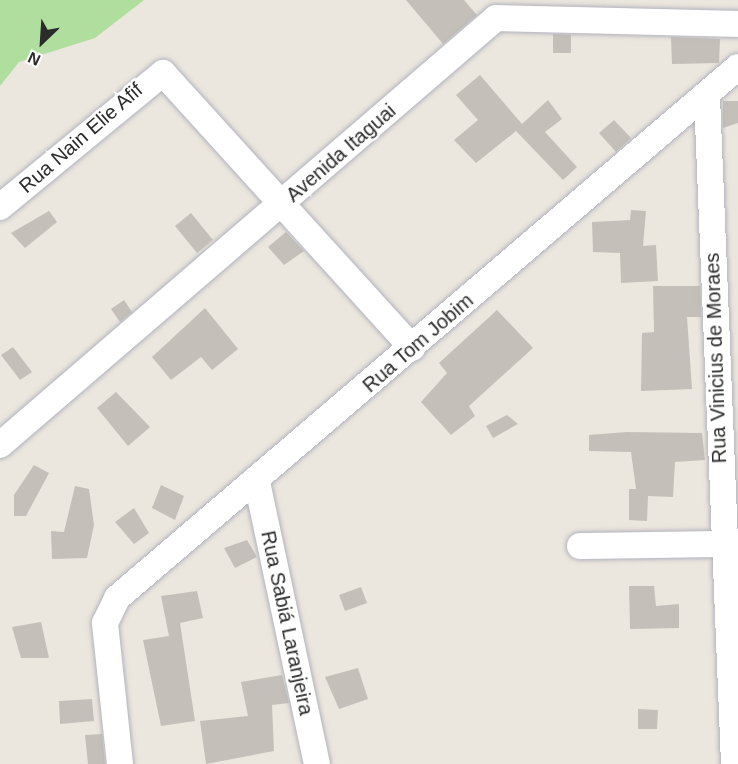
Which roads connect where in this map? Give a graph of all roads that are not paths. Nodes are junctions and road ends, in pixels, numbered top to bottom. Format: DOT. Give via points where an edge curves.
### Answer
graph roads {
  1 [pos="569,10"];
  2 [pos="738,24"];
  3 [pos="738,67"];
  4 [pos="707,97"];
  5 [pos="284,203"];
  6 [pos="0,207"];
  7 [pos="412,348"];
  8 [pos="0,445"];
  9 [pos="257,482"];
  10 [pos="723,544"];
  11 [pos="580,546"];
  12 [pos="120,764"];
  13 [pos="317,764"];
  14 [pos="734,764"];
  1 -- 2 [label="street, Avenida Itaguai"];
  1 -- 5 [label="street, Avenida Itaguai" via="496,18"];
  3 -- 4 [label="street, Rua Tom Jobim"];
  4 -- 7 [label="street, Rua Tom Jobim"];
  4 -- 10 [label="street, Rua Vinicius de Moraes"];
  5 -- 6 [label="street, Rua Nain Elie Afif" via="163,73"];
  5 -- 7 [label="street"];
  5 -- 8 [label="street, Avenida Itaguai"];
  7 -- 9 [label="street, Rua Tom Jobim"];
  9 -- 12 [label="street, Rua Tom Jobim" via="117,597 105,623"];
  9 -- 13 [label="street, Rua Sabiá Laranjeira"];
  10 -- 11 [label="street"];
  10 -- 14 [label="street, Rua Vinicius de Moraes"];
}
